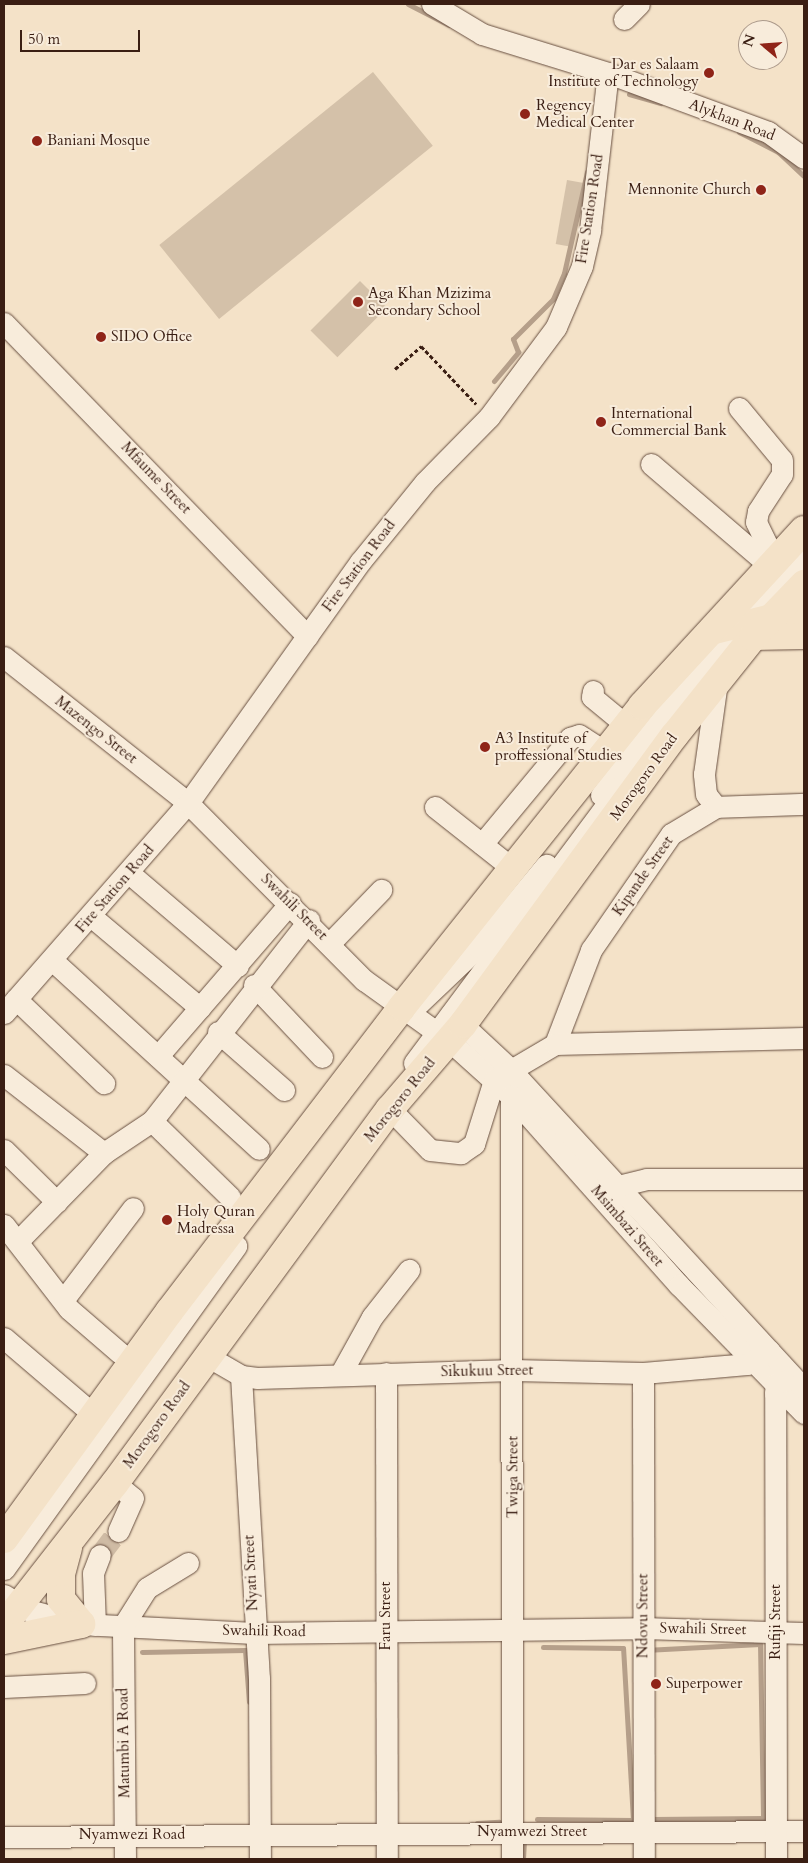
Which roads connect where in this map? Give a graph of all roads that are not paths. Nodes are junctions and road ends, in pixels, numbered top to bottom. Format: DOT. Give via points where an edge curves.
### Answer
graph roads {
  1 [pos="432,4"];
  2 [pos="639,4"];
  3 [pos="624,19"];
  4 [pos="608,73"];
  5 [pos="802,148"];
  6 [pos="4,323"];
  7 [pos="740,408"];
  8 [pos="651,464"];
  9 [pos="804,530"];
  10 [pos="804,552"];
  11 [pos="771,562"];
  12 [pos="804,569"];
  13 [pos="804,584"];
  14 [pos="804,615"];
  15 [pos="755,625"];
  16 [pos="711,632"];
  17 [pos="307,636"];
  18 [pos="804,636"];
  19 [pos="4,656"];
  20 [pos="717,680"];
  21 [pos="593,691"];
  22 [pos="626,725"];
  23 [pos="605,752"];
  24 [pos="188,802"];
  25 [pos="804,804"];
  26 [pos="436,807"];
  27 [pos="716,807"];
  28 [pos="482,844"];
  29 [pos="512,868"];
  30 [pos="129,874"];
  31 [pos="381,890"];
  32 [pos="290,903"];
  33 [pos="92,917"];
  34 [pos="308,920"];
  35 [pos="330,943"];
  36 [pos="52,960"];
  37 [pos="238,966"];
  38 [pos="254,986"];
  39 [pos="10,1006"];
  40 [pos="200,1008"];
  41 [pos="409,1010"];
  42 [pos="449,1028"];
  43 [pos="218,1032"];
  44 [pos="804,1038"];
  45 [pos="555,1044"];
  46 [pos="158,1056"];
  47 [pos="322,1057"];
  48 [pos="4,1074"];
  49 [pos="501,1074"];
  50 [pos="184,1077"];
  51 [pos="104,1083"];
  52 [pos="284,1090"];
  53 [pos="510,1096"];
  54 [pos="390,1109"];
  55 [pos="152,1121"];
  56 [pos="259,1149"];
  57 [pos="4,1150"];
  58 [pos="104,1153"];
  59 [pos="804,1179"];
  60 [pos="606,1189"];
  61 [pos="230,1197"];
  62 [pos="57,1202"];
  63 [pos="133,1208"];
  64 [pos="4,1225"];
  65 [pos="19,1240"];
  66 [pos="409,1270"];
  67 [pos="64,1299"];
  68 [pos="4,1338"];
  69 [pos="120,1353"];
  70 [pos="207,1356"];
  71 [pos="761,1357"];
  72 [pos="513,1370"];
  73 [pos="341,1373"];
  74 [pos="386,1373"];
  75 [pos="643,1373"];
  76 [pos="241,1376"];
  77 [pos="791,1382"];
  78 [pos="804,1398"];
  79 [pos="804,1406"];
  80 [pos="804,1412"];
  81 [pos="93,1414"];
  82 [pos="115,1483"];
  83 [pos="118,1531"];
  84 [pos="72,1537"];
  85 [pos="4,1540"];
  86 [pos="100,1555"];
  87 [pos="188,1562"];
  88 [pos="4,1569"];
  89 [pos="8,1606"];
  90 [pos="88,1624"];
  91 [pos="123,1626"];
  92 [pos="512,1628"];
  93 [pos="643,1628"];
  94 [pos="386,1630"];
  95 [pos="776,1631"];
  96 [pos="254,1632"];
  97 [pos="804,1634"];
  98 [pos="4,1640"];
  99 [pos="85,1683"];
  100 [pos="4,1687"];
  101 [pos="775,1831"];
  102 [pos="804,1831"];
  103 [pos="513,1832"];
  104 [pos="125,1833"];
  105 [pos="386,1833"];
  106 [pos="643,1833"];
  107 [pos="261,1836"];
  108 [pos="4,1837"];
  109 [pos="126,1859"];
  110 [pos="260,1859"];
  111 [pos="387,1859"];
  112 [pos="512,1859"];
  113 [pos="644,1859"];
  114 [pos="776,1859"];
  1 -- 4 [label="street, Alykhan Road" via="482,34"];
  2 -- 3 [label="street"];
  4 -- 5 [label="street, Alykhan Road" via="768,132"];
  4 -- 17 [label="street, Fire Station Road" via="582,266 556,327 489,417 425,482"];
  6 -- 17 [label="street, Mfaume Street"];
  7 -- 11 [label="street" via="782,460 782,474 758,511 756,522"];
  8 -- 11 [label="street"];
  9 -- 11 [label="highway, Morogoro Road"];
  10 -- 15 [label="street, Morogoro Road"];
  11 -- 16 [label="highway, Morogoro Road"];
  12 -- 15 [label="street, Morogoro Road"];
  13 -- 15 [label="highway, Morogoro Road"];
  14 -- 15 [label="main road"];
  15 -- 16 [label="main road"];
  15 -- 18 [label="main road"];
  15 -- 20 [label="highway, Morogoro Road"];
  15 -- 41 [label="street, Morogoro Road" via="484,939"];
  15 -- 42 [label="street, Morogoro Road" via="614,795"];
  16 -- 22 [label="highway, Morogoro Road"];
  17 -- 24 [label="street, Fire Station Road"];
  19 -- 24 [label="street, Mazengo Street"];
  20 -- 27 [label="street" via="704,774 706,794"];
  20 -- 42 [label="highway, Morogoro Road"];
  21 -- 22 [label="street" via="592,697"];
  22 -- 23 [label="highway, Morogoro Road"];
  23 -- 28 [label="street" via="579,735 570,738"];
  23 -- 29 [label="highway, Morogoro Road"];
  24 -- 30 [label="street, Fire Station Road"];
  24 -- 32 [label="street, Swahili Street"];
  25 -- 27 [label="street, Kipande Street"];
  26 -- 28 [label="street"];
  27 -- 45 [label="street, Kipande Street" via="670,834 591,950"];
  28 -- 29 [label="street"];
  29 -- 41 [label="highway, Morogoro Road"];
  30 -- 33 [label="street, Fire Station Road"];
  30 -- 37 [label="street"];
  31 -- 35 [label="street"];
  32 -- 34 [label="street, Swahili Street"];
  32 -- 37 [label="street"];
  33 -- 36 [label="street, Fire Station Road"];
  33 -- 40 [label="street"];
  34 -- 35 [label="street, Swahili Street"];
  34 -- 38 [label="street"];
  35 -- 41 [label="street, Swahili Street" via="364,980"];
  36 -- 39 [label="street, Fire Station Road"];
  36 -- 46 [label="street"];
  37 -- 40 [label="street"];
  38 -- 43 [label="street"];
  38 -- 47 [label="street"];
  39 -- 51 [label="street"];
  40 -- 46 [label="street"];
  41 -- 42 [label="street, Swahili Street"];
  41 -- 81 [label="highway, Morogoro Road"];
  41 -- 88 [label="street, Morogoro Road"];
  42 -- 49 [label="street, Msimbazi Street"];
  42 -- 54 [label="highway, Morogoro Road"];
  42 -- 89 [label="street, Morogoro Road"];
  43 -- 50 [label="street"];
  43 -- 52 [label="street"];
  44 -- 45 [label="street"];
  45 -- 49 [label="street"];
  46 -- 50 [label="street"];
  48 -- 58 [label="street"];
  49 -- 53 [label="street, Msimbazi Street"];
  49 -- 54 [label="street" via="474,1144 462,1152 430,1150"];
  49 -- 60 [label="street, Msimbazi Street"];
  50 -- 55 [label="street"];
  50 -- 56 [label="street"];
  53 -- 60 [label="street, Msimbazi Street"];
  53 -- 72 [label="street, Twiga Street"];
  54 -- 70 [label="highway, Morogoro Road"];
  55 -- 58 [label="street"];
  55 -- 61 [label="street"];
  57 -- 62 [label="street"];
  58 -- 62 [label="street"];
  59 -- 60 [label="street" via="647,1180"];
  60 -- 71 [label="street, Msimbazi Street"];
  62 -- 65 [label="street"];
  63 -- 67 [label="street"];
  64 -- 65 [label="street"];
  65 -- 67 [label="street"];
  66 -- 73 [label="street" via="372,1317"];
  67 -- 69 [label="street"];
  68 -- 81 [label="street"];
  70 -- 76 [label="street"];
  70 -- 82 [label="highway, Morogoro Road"];
  71 -- 75 [label="street, Sikukuu Street"];
  71 -- 77 [label="street, Msimbazi Street"];
  72 -- 74 [label="street, Sikukuu Street"];
  72 -- 75 [label="street, Sikukuu Street"];
  72 -- 92 [label="street, Twiga Street"];
  73 -- 74 [label="street, Sikukuu Street"];
  73 -- 76 [label="street, Sikukuu Street"];
  74 -- 94 [label="street, Faru Street"];
  75 -- 93 [label="street, Ndovu Street"];
  76 -- 96 [label="street, Nyati Street"];
  77 -- 78 [label="street"];
  77 -- 79 [label="street"];
  77 -- 80 [label="street, Msimbazi Street"];
  77 -- 95 [label="street, Rufiji Street"];
  81 -- 85 [label="highway, Morogoro Road"];
  82 -- 83 [label="street" via="134,1498"];
  82 -- 84 [label="highway, Morogoro Road"];
  84 -- 89 [label="highway, Morogoro Road"];
  84 -- 90 [label="highway" via="61,1574 61,1599"];
  86 -- 90 [label="street" via="93,1573"];
  87 -- 91 [label="street" via="147,1588"];
  89 -- 90 [label="street, Swahili Road"];
  90 -- 91 [label="street, Swahili Road"];
  90 -- 98 [label="highway"];
  91 -- 96 [label="street, Swahili Road"];
  91 -- 104 [label="street, Matumbi A Road"];
  92 -- 93 [label="street, Swahili Street"];
  92 -- 94 [label="street, Swahili Road"];
  92 -- 103 [label="street, Twiga Street"];
  93 -- 95 [label="street, Swahili Street"];
  93 -- 106 [label="street, Ndovu Street"];
  94 -- 96 [label="street, Swahili Road"];
  94 -- 105 [label="street, Faru Street"];
  95 -- 97 [label="street, Swahili Street"];
  95 -- 101 [label="street, Rufiji Street"];
  96 -- 107 [label="street, Nyati Street" via="259,1678"];
  99 -- 100 [label="street"];
  101 -- 102 [label="street, Nyamwezi Street"];
  101 -- 106 [label="street, Nyamwezi Street"];
  101 -- 114 [label="street, Rufiji Street"];
  103 -- 105 [label="street, Nyamwezi Street"];
  103 -- 106 [label="street, Nyamwezi Street"];
  103 -- 112 [label="street, Twiga Street"];
  104 -- 107 [label="street, Nyamwezi Road"];
  104 -- 108 [label="street, Nyamwezi Road"];
  104 -- 109 [label="street, Matumbi A Road"];
  105 -- 107 [label="street, Nyamwezi Street"];
  105 -- 111 [label="street, Faru Street"];
  106 -- 113 [label="street, Ndovu Street"];
  107 -- 110 [label="street, Nyati Street"];
}
